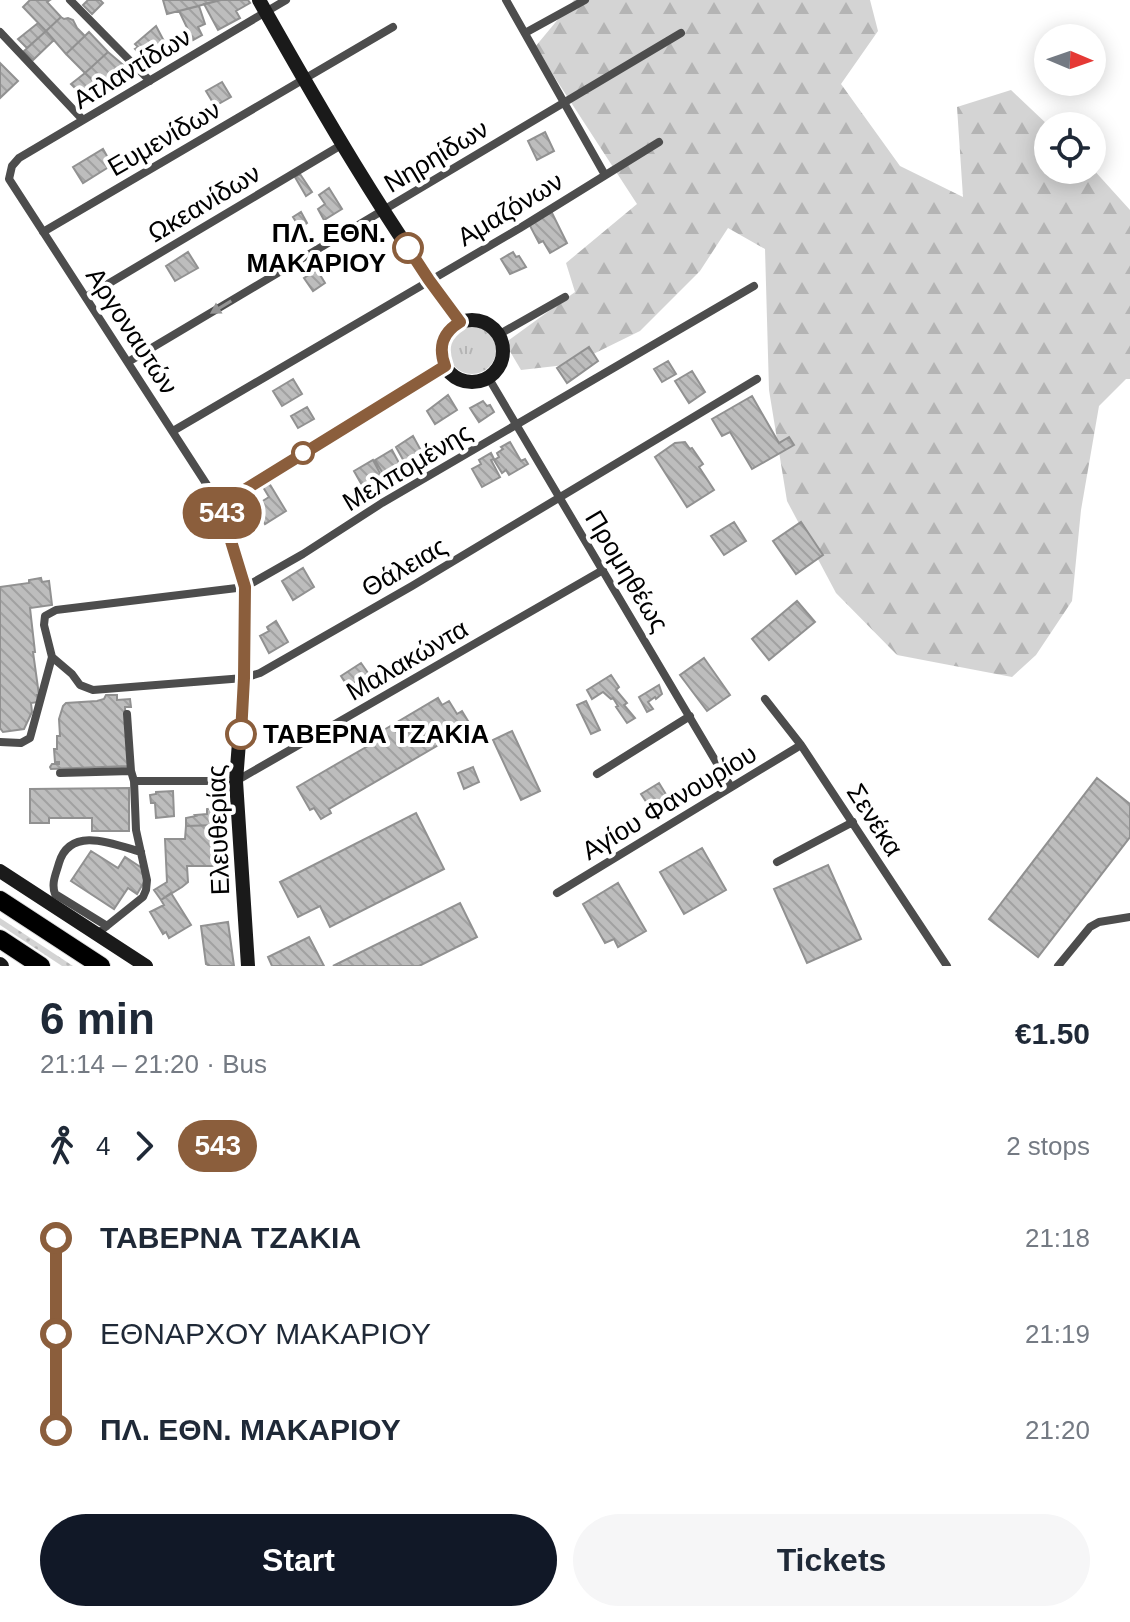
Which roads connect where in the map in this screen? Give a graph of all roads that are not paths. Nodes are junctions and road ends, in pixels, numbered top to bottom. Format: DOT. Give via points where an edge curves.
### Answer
graph roads {
  1 [pos="70,0"];
  2 [pos="286,0"];
  3 [pos="506,0"];
  4 [pos="585,0"];
  5 [pos="263,6"];
  6 [pos="393,27"];
  7 [pos="0,32"];
  8 [pos="525,33"];
  9 [pos="681,33"];
  10 [pos="305,80"];
  11 [pos="150,81"];
  12 [pos="564,102"];
  13 [pos="83,120"];
  14 [pos="659,142"];
  15 [pos="343,144"];
  16 [pos="605,175"];
  17 [pos="9,179"];
  18 [pos="384,211"];
  19 [pos="43,232"];
  20 [pos="429,280"];
  21 [pos="754,286"];
  22 [pos="86,297"];
  23 [pos="565,297"];
  24 [pos="460,322"];
  25 [pos="498,335"];
  26 [pos="128,362"];
  27 [pos="445,366"];
  28 [pos="488,377"];
  29 [pos="757,379"];
  30 [pos="517,426"];
  31 [pos="173,431"];
  32 [pos="560,497"];
  33 [pos="220,505"];
  34 [pos="603,570"];
  35 [pos="245,587"];
  36 [pos="52,657"];
  37 [pos="244,678"];
  38 [pos="765,699"];
  39 [pos="127,714"];
  40 [pos="690,716"];
  41 [pos="0,742"];
  42 [pos="801,745"];
  43 [pos="60,773"];
  44 [pos="597,774"];
  45 [pos="132,776"];
  46 [pos="236,781"];
  47 [pos="731,787"];
  48 [pos="853,822"];
  49 [pos="141,852"];
  50 [pos="777,862"];
  51 [pos="0,871"];
  52 [pos="0,885"];
  53 [pos="557,893"];
  54 [pos="0,900"];
  55 [pos="1130,917"];
  56 [pos="102,930"];
  57 [pos="0,939"];
  58 [pos="61,939"];
  59 [pos="41,966"];
  60 [pos="101,966"];
  61 [pos="146,966"];
  62 [pos="248,966"];
  63 [pos="947,966"];
  64 [pos="1058,966"];
  1 -- 11 [label="street"];
  2 -- 5 [label="street, Ατλαντίδων"];
  3 -- 8 [label="street"];
  4 -- 8 [label="street"];
  5 -- 10 [label="street"];
  5 -- 11 [label="street, Ατλαντίδων"];
  6 -- 10 [label="street, Ευμενίδων"];
  7 -- 13 [label="street"];
  8 -- 12 [label="street"];
  9 -- 12 [label="street, Νηρηίδων"];
  10 -- 15 [label="street"];
  10 -- 19 [label="street, Ευμενίδων"];
  11 -- 13 [label="street, Ατλαντίδων"];
  12 -- 16 [label="street"];
  12 -- 18 [label="street, Νηρηίδων"];
  13 -- 17 [label="street, Ατλαντίδων" via="19,158"];
  14 -- 16 [label="street, Αμαζόνων"];
  15 -- 18 [label="street"];
  15 -- 22 [label="street, Ωκεανίδων"];
  16 -- 20 [label="street, Αμαζόνων"];
  17 -- 19 [label="street, Αργοναυτών"];
  18 -- 20 [label="street"];
  18 -- 26 [label="street, Νηρηίδων, one-way"];
  19 -- 22 [label="street, Αργοναυτών"];
  20 -- 24 [label="street"];
  20 -- 31 [label="street, Αμαζόνων"];
  21 -- 30 [label="street, Μελπομένης"];
  22 -- 26 [label="street, Αργοναυτών"];
  23 -- 25 [label="street"];
  24 -- 25 [label="street" via="481,321"];
  24 -- 27 [label="street" via="445,335"];
  25 -- 28 [label="street" via="501,362"];
  26 -- 31 [label="street, Αργοναυτών"];
  27 -- 28 [label="street" via="468,382"];
  27 -- 33 [label="street"];
  28 -- 30 [label="street, Προμηθέως"];
  29 -- 32 [label="street, Θάλειας"];
  30 -- 32 [label="street, Προμηθέως"];
  30 -- 35 [label="street, Μελπομένης"];
  31 -- 33 [label="street, Αργοναυτών"];
  32 -- 34 [label="street, Προμηθέως"];
  32 -- 37 [label="street, Θάλειας"];
  33 -- 35 [label="street, Ελευθερίας"];
  34 -- 40 [label="street, Προμηθέως"];
  34 -- 46 [label="street, Μαλακώντα"];
  35 -- 36 [label="street, Μελπομένης" via="56,610 45,616 44,625"];
  35 -- 37 [label="street, Ελευθερίας"];
  36 -- 37 [label="street, Θάλειας" via="80,685 93,690"];
  36 -- 41 [label="street" via="30,738"];
  37 -- 46 [label="street, Ελευθερίας"];
  38 -- 42 [label="street, Σενέκα"];
  39 -- 45 [label="street"];
  40 -- 44 [label="street"];
  40 -- 47 [label="street, Προμηθέως"];
  42 -- 47 [label="street, Αγίου Φανουρίου"];
  42 -- 48 [label="street, Σενέκα"];
  43 -- 45 [label="street, Μαλακώντα"];
  45 -- 46 [label="street, Μαλακώντα"];
  45 -- 49 [label="street"];
  46 -- 62 [label="street, Ελευθερίας"];
  47 -- 53 [label="street, Αγίου Φανουρίου"];
  48 -- 50 [label="street"];
  48 -- 63 [label="street, Σενέκα"];
  49 -- 56 [label="street" via="147,880 143,897"];
  49 -- 56 [label="street" via="87,840 62,852 52,886 55,894"];
  51 -- 56 [label="street"];
  52 -- 58 [label="highway"];
  54 -- 58 [label="highway"];
  55 -- 64 [label="street" via="1090,927"];
  56 -- 61 [label="street"];
  57 -- 59 [label="highway"];
  58 -- 60 [label="highway"];
}
